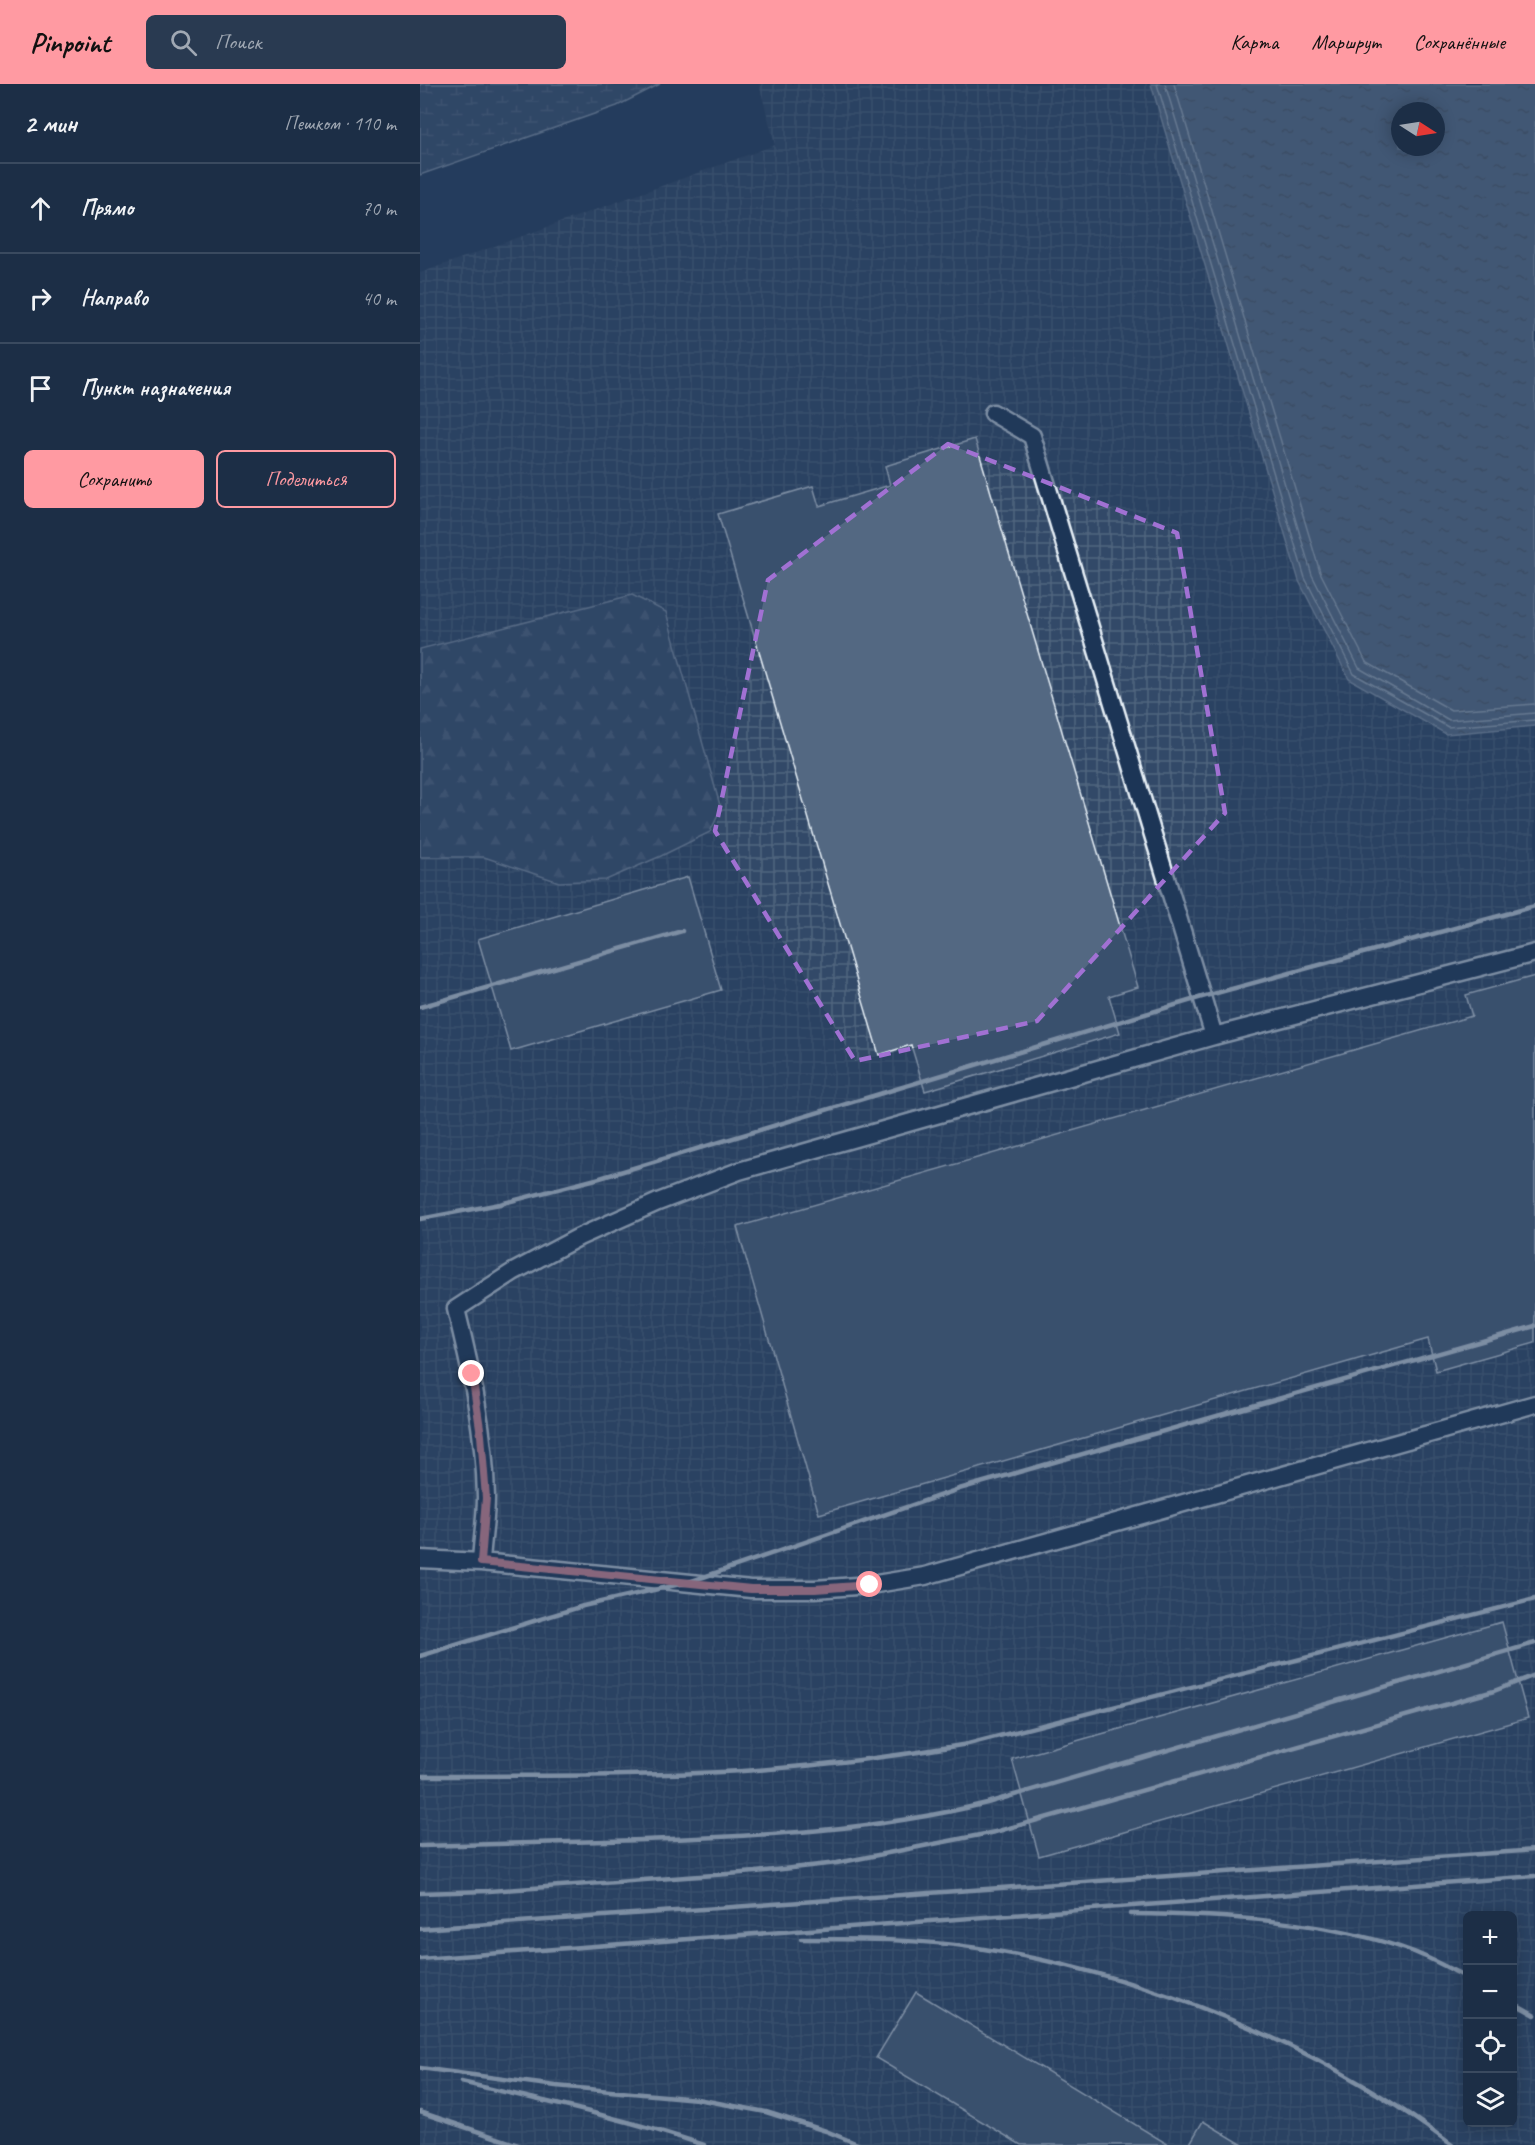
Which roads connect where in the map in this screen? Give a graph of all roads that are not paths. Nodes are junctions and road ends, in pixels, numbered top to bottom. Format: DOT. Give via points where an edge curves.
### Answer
graph roads {
  1 [pos="993,413"];
  2 [pos="1535,953"];
  3 [pos="1214,1036"];
  4 [pos="1535,1404"];
  5 [pos="420,1559"];
  6 [pos="481,1562"];
  1 -- 3 [label="lane" via="1032,436"];
  2 -- 3 [label="lane"];
  3 -- 6 [label="lane" via="739,1171 579,1238 513,1272 456,1309 472,1374 481,1435 486,1498"];
  4 -- 6 [label="lane" via="925,1576 881,1583 751,1589"];
  5 -- 6 [label="lane"];
}
